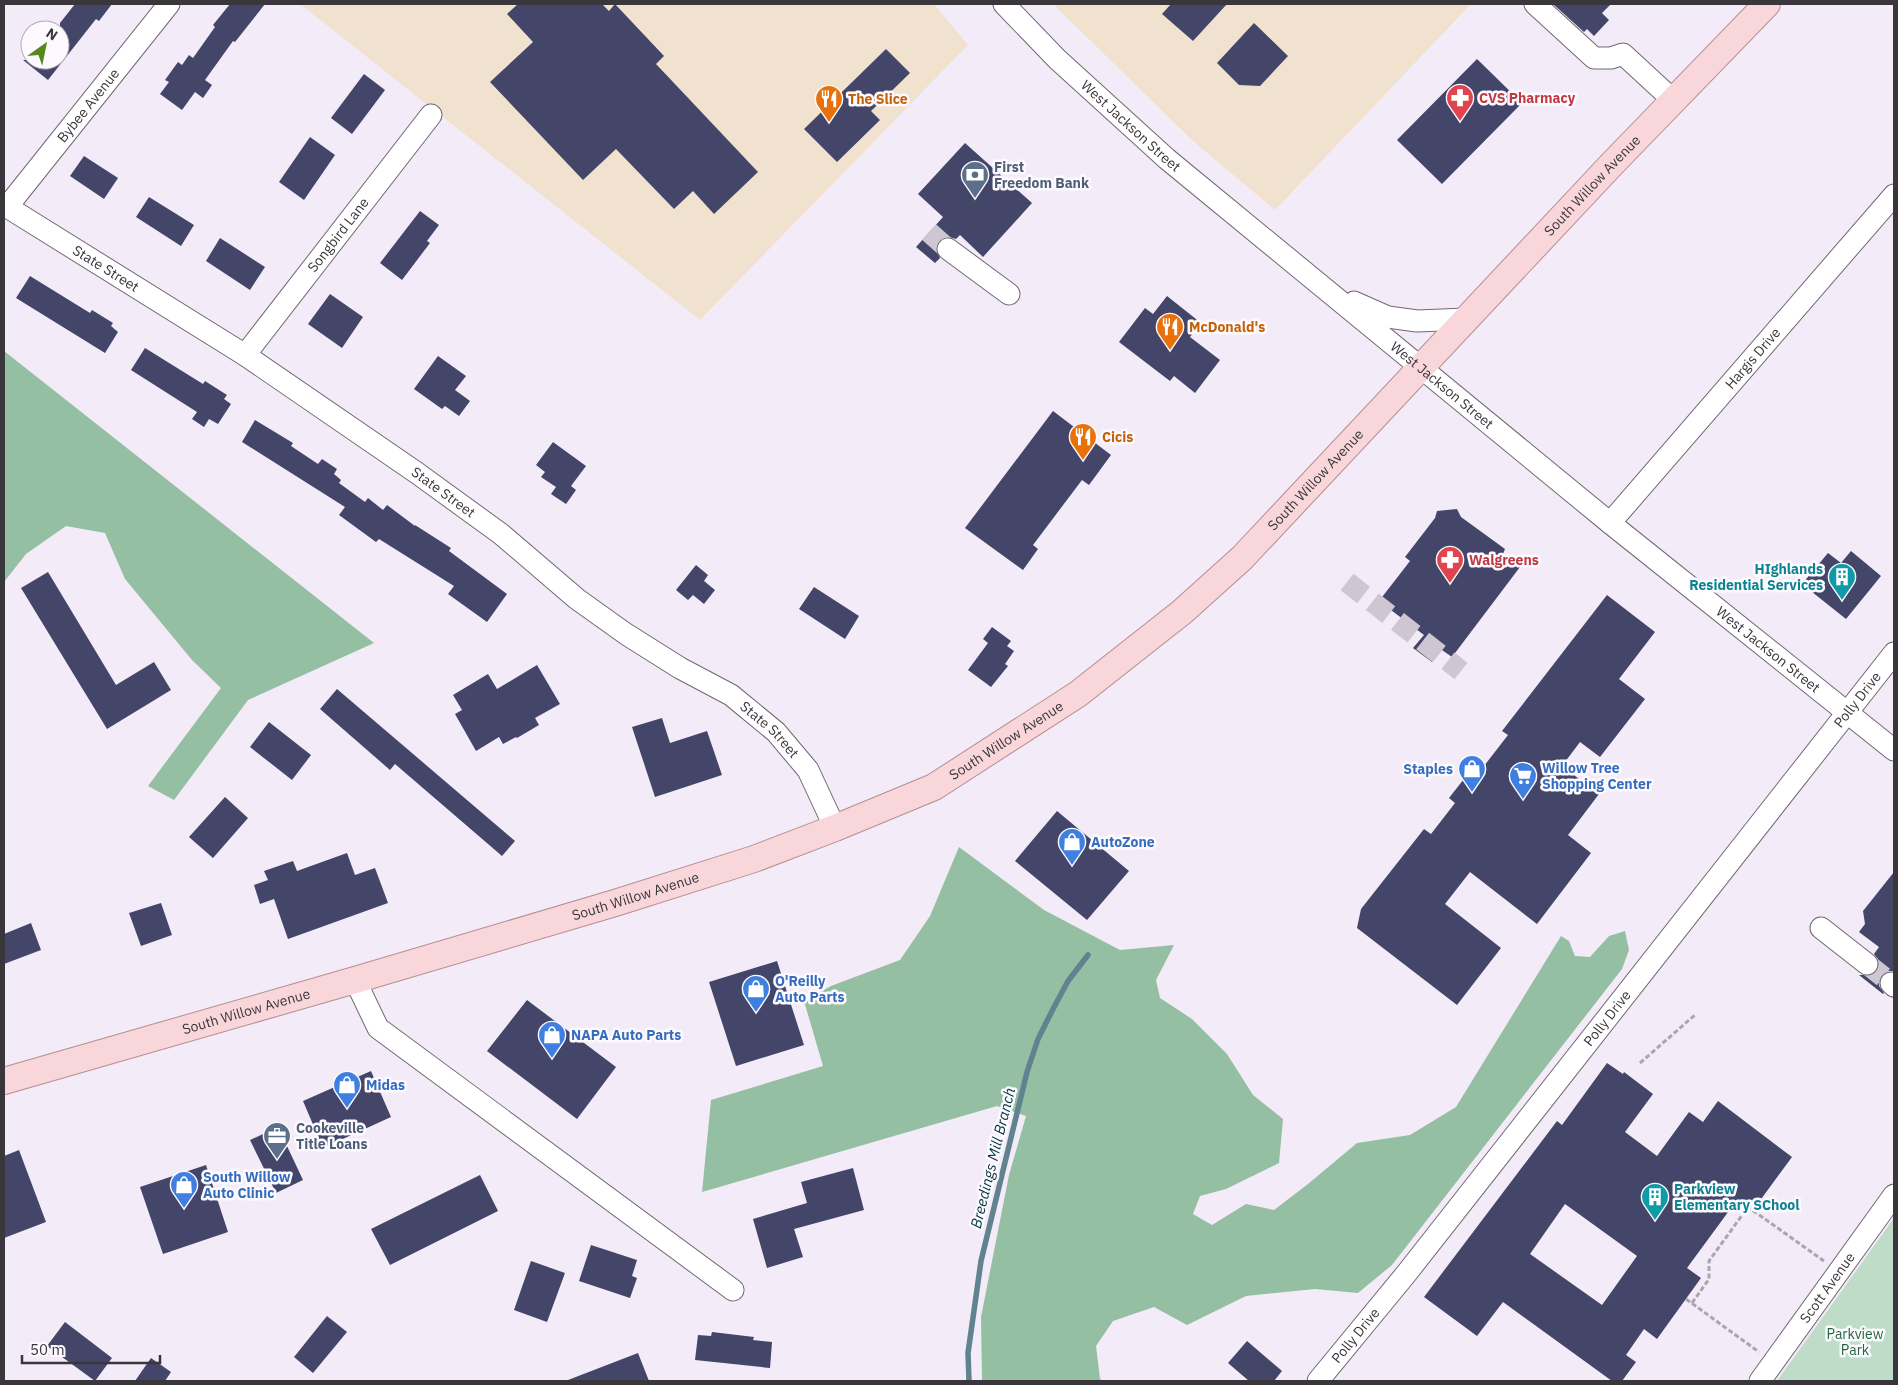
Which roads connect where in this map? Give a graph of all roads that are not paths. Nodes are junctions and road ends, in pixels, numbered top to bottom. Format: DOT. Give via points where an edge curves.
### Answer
graph roads {
  1 [pos="169,4"];
  2 [pos="1004,4"];
  3 [pos="1535,4"];
  4 [pos="1767,4"];
  5 [pos="1674,101"];
  6 [pos="431,115"];
  7 [pos="1894,195"];
  8 [pos="5,206"];
  9 [pos="948,249"];
  10 [pos="1329,291"];
  11 [pos="1009,294"];
  12 [pos="1467,319"];
  13 [pos="245,355"];
  14 [pos="1422,367"];
  15 [pos="1610,523"];
  16 [pos="1894,653"];
  17 [pos="1847,712"];
  18 [pos="1894,750"];
  19 [pos="835,828"];
  20 [pos="1821,928"];
  21 [pos="1867,964"];
  22 [pos="354,980"];
  23 [pos="4,1081"];
  24 [pos="1894,1195"];
  25 [pos="733,1290"];
  26 [pos="1318,1381"];
  27 [pos="1760,1381"];
  1 -- 8 [label="street, Bybee Avenue"];
  2 -- 10 [label="street, West Jackson Street" via="1057,59 1167,159"];
  3 -- 5 [label="street" via="1594,58 1623,54"];
  4 -- 5 [label="main road, South Willow Avenue"];
  5 -- 12 [label="main road, South Willow Avenue"];
  6 -- 13 [label="street, Songbird Lane"];
  7 -- 15 [label="street, Hargis Drive"];
  8 -- 13 [label="street, State Street"];
  9 -- 11 [label="street"];
  10 -- 12 [label="street" via="1388,317 1417,321"];
  10 -- 14 [label="street, West Jackson Street"];
  12 -- 14 [label="main road, South Willow Avenue"];
  13 -- 19 [label="street, State Street" via="502,534 577,599 626,634 731,695 776,732 808,770"];
  14 -- 15 [label="street, West Jackson Street"];
  14 -- 19 [label="main road, South Willow Avenue" via="1242,558 1182,612 1078,694 934,787"];
  15 -- 17 [label="street, West Jackson Street"];
  16 -- 17 [label="street, Polly Drive"];
  17 -- 18 [label="street, West Jackson Street"];
  17 -- 26 [label="street, Polly Drive" via="1406,1274"];
  19 -- 22 [label="main road, South Willow Avenue" via="707,874"];
  20 -- 21 [label="street"];
  22 -- 23 [label="main road, South Willow Avenue"];
  22 -- 25 [label="street" via="378,1028"];
  24 -- 27 [label="street, Scott Avenue"];
}
